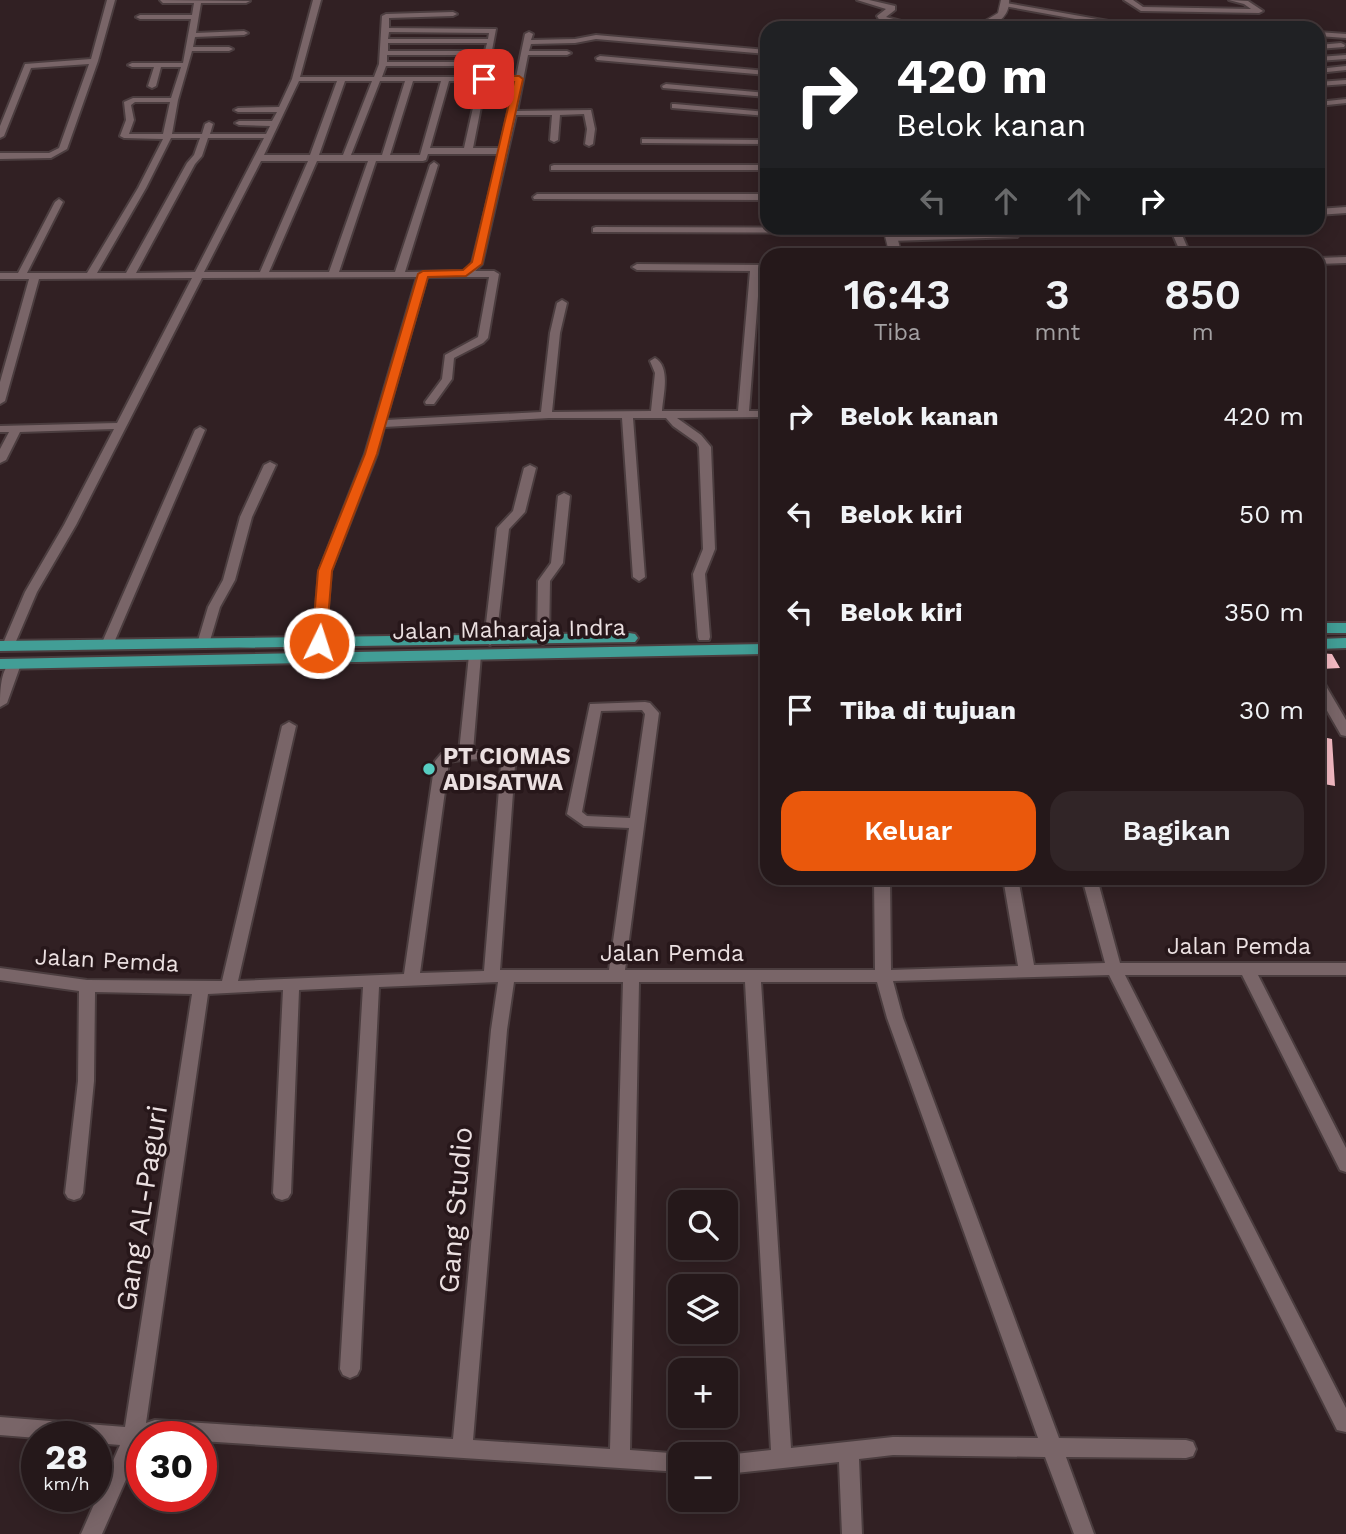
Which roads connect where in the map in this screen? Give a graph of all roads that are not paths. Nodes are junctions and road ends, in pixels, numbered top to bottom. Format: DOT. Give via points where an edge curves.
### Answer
graph roads {
  1 [pos="111,0"];
  2 [pos="198,0"];
  3 [pos="317,0"];
  4 [pos="861,0"];
  5 [pos="1128,0"];
  6 [pos="1233,0"];
  7 [pos="163,1"];
  8 [pos="246,1"];
  9 [pos="1006,3"];
  10 [pos="453,14"];
  11 [pos="140,17"];
  12 [pos="193,17"];
  13 [pos="892,21"];
  14 [pos="992,21"];
  15 [pos="1100,21"];
  16 [pos="384,30"];
  17 [pos="244,33"];
  18 [pos="190,35"];
  19 [pos="1325,35"];
  20 [pos="1346,36"];
  21 [pos="1333,37"];
  22 [pos="384,41"];
  23 [pos="491,41"];
  24 [pos="1325,47"];
  25 [pos="229,48"];
  26 [pos="1343,48"];
  27 [pos="189,49"];
  28 [pos="760,51"];
  29 [pos="526,52"];
  30 [pos="567,52"];
  31 [pos="384,53"];
  32 [pos="488,53"];
  33 [pos="1346,57"];
  34 [pos="600,58"];
  35 [pos="1325,58"];
  36 [pos="94,61"];
  37 [pos="383,64"];
  38 [pos="485,64"];
  39 [pos="132,65"];
  40 [pos="158,65"];
  41 [pos="186,65"];
  42 [pos="1346,68"];
  43 [pos="1325,70"];
  44 [pos="760,72"];
  45 [pos="377,78"];
  46 [pos="410,78"];
  47 [pos="446,78"];
  48 [pos="296,79"];
  49 [pos="342,79"];
  50 [pos="484,79"];
  51 [pos="519,79"];
  52 [pos="1346,82"];
  53 [pos="1325,84"];
  54 [pos="152,86"];
  55 [pos="666,86"];
  56 [pos="760,94"];
  57 [pos="174,100"];
  58 [pos="1346,101"];
  59 [pos="760,102"];
  60 [pos="1325,103"];
  61 [pos="675,106"];
  62 [pos="238,110"];
  63 [pos="281,110"];
  64 [pos="556,112"];
  65 [pos="751,113"];
  66 [pos="511,114"];
  67 [pos="760,114"];
  68 [pos="239,123"];
  69 [pos="209,124"];
  70 [pos="275,124"];
  71 [pos="0,136"];
  72 [pos="167,136"];
  73 [pos="206,136"];
  74 [pos="269,136"];
  75 [pos="554,140"];
  76 [pos="645,141"];
  77 [pos="760,142"];
  78 [pos="589,144"];
  79 [pos="426,151"];
  80 [pos="468,151"];
  81 [pos="504,151"];
  82 [pos="0,156"];
  83 [pos="259,158"];
  84 [pos="346,158"];
  85 [pos="373,158"];
  86 [pos="385,158"];
  87 [pos="313,159"];
  88 [pos="434,165"];
  89 [pos="554,168"];
  90 [pos="760,168"];
  91 [pos="537,197"];
  92 [pos="760,197"];
  93 [pos="59,202"];
  94 [pos="1346,210"];
  95 [pos="1325,212"];
  96 [pos="596,230"];
  97 [pos="760,231"];
  98 [pos="1346,260"];
  99 [pos="1325,261"];
  100 [pos="637,267"];
  101 [pos="760,268"];
  102 [pos="469,272"];
  103 [pos="423,274"];
  104 [pos="197,275"];
  105 [pos="262,275"];
  106 [pos="333,275"];
  107 [pos="398,275"];
  108 [pos="0,276"];
  109 [pos="21,276"];
  110 [pos="35,276"];
  111 [pos="90,276"];
  112 [pos="129,276"];
  113 [pos="760,276"];
  114 [pos="562,303"];
  115 [pos="655,361"];
  116 [pos="0,401"];
  117 [pos="430,402"];
  118 [pos="627,414"];
  119 [pos="662,414"];
  120 [pos="760,414"];
  121 [pos="549,415"];
  122 [pos="743,415"];
  123 [pos="378,424"];
  124 [pos="120,426"];
  125 [pos="0,429"];
  126 [pos="16,429"];
  127 [pos="200,430"];
  128 [pos="0,460"];
  129 [pos="270,465"];
  130 [pos="530,468"];
  131 [pos="564,496"];
  132 [pos="639,577"];
  133 [pos="1325,628"];
  134 [pos="1346,628"];
  135 [pos="760,636"];
  136 [pos="704,637"];
  137 [pos="543,640"];
  138 [pos="491,641"];
  139 [pos="319,643"];
  140 [pos="1346,643"];
  141 [pos="203,644"];
  142 [pos="1325,644"];
  143 [pos="107,645"];
  144 [pos="4,646"];
  145 [pos="760,649"];
  146 [pos="475,655"];
  147 [pos="7,664"];
  148 [pos="1325,696"];
  149 [pos="0,703"];
  150 [pos="289,726"];
  151 [pos="1346,732"];
  152 [pos="466,756"];
  153 [pos="637,823"];
  154 [pos="883,885"];
  155 [pos="1011,885"];
  156 [pos="1091,885"];
  157 [pos="1114,969"];
  158 [pos="1247,969"];
  159 [pos="1346,969"];
  160 [pos="1027,971"];
  161 [pos="0,974"];
  162 [pos="499,976"];
  163 [pos="623,976"];
  164 [pos="753,976"];
  165 [pos="883,976"];
  166 [pos="411,979"];
  167 [pos="371,983"];
  168 [pos="291,985"];
  169 [pos="87,986"];
  170 [pos="229,987"];
  171 [pos="201,988"];
  172 [pos="1346,1165"];
  173 [pos="74,1193"];
  174 [pos="282,1194"];
  175 [pos="350,1369"];
  176 [pos="136,1421"];
  177 [pos="1344,1424"];
  178 [pos="0,1426"];
  179 [pos="217,1432"];
  180 [pos="126,1436"];
  181 [pos="1051,1446"];
  182 [pos="462,1449"];
  183 [pos="1186,1449"];
  184 [pos="849,1452"];
  185 [pos="126,1455"];
  186 [pos="782,1459"];
  187 [pos="620,1460"];
  188 [pos="668,1462"];
  189 [pos="738,1464"];
  190 [pos="91,1534"];
  191 [pos="852,1534"];
  192 [pos="1084,1534"];
  1 -- 36 [label="street"];
  2 -- 7 [label="street"];
  2 -- 8 [label="street"];
  2 -- 12 [label="street"];
  3 -- 48 [label="street"];
  4 -- 13 [label="street" via="892,8 881,16"];
  5 -- 6 [label="street" via="1141,9 1259,11"];
  9 -- 14 [label="street" via="1003,15"];
  9 -- 15 [label="street"];
  10 -- 16 [label="street" via="386,16"];
  11 -- 12 [label="street"];
  12 -- 18 [label="street"];
  16 -- 22 [label="street"];
  16 -- 23 [label="street" via="491,30"];
  17 -- 18 [label="street"];
  18 -- 27 [label="street"];
  19 -- 21 [label="street"];
  20 -- 21 [label="street"];
  21 -- 26 [label="street"];
  22 -- 23 [label="street"];
  22 -- 31 [label="street"];
  23 -- 32 [label="street"];
  24 -- 26 [label="street"];
  25 -- 27 [label="street"];
  27 -- 41 [label="street"];
  28 -- 29 [label="street" via="596,37 575,41 528,38"];
  29 -- 30 [label="street"];
  29 -- 51 [label="street"];
  31 -- 32 [label="street"];
  31 -- 37 [label="street"];
  32 -- 38 [label="street"];
  33 -- 35 [label="street"];
  34 -- 44 [label="street"];
  36 -- 71 [label="street" via="28,66"];
  36 -- 82 [label="street" via="61,151"];
  37 -- 38 [label="street"];
  37 -- 45 [label="street"];
  38 -- 50 [label="street"];
  39 -- 40 [label="street"];
  40 -- 41 [label="street"];
  40 -- 54 [label="street"];
  41 -- 57 [label="street"];
  42 -- 43 [label="street"];
  45 -- 46 [label="street"];
  45 -- 49 [label="street"];
  45 -- 84 [label="street"];
  46 -- 47 [label="street"];
  46 -- 86 [label="street"];
  47 -- 50 [label="street"];
  47 -- 79 [label="street"];
  48 -- 49 [label="street"];
  48 -- 63 [label="street"];
  49 -- 87 [label="street"];
  50 -- 51 [label="street"];
  50 -- 80 [label="street"];
  51 -- 66 [label="street"];
  52 -- 53 [label="street"];
  55 -- 56 [label="street"];
  57 -- 72 [label="street"];
  57 -- 72 [label="street" via="127,104 130,120 124,136"];
  58 -- 60 [label="street"];
  59 -- 65 [label="street"];
  61 -- 65 [label="street"];
  62 -- 63 [label="street"];
  63 -- 70 [label="street"];
  64 -- 66 [label="street"];
  64 -- 75 [label="street"];
  64 -- 78 [label="street" via="590,113"];
  65 -- 67 [label="street"];
  66 -- 81 [label="street"];
  68 -- 70 [label="street"];
  69 -- 73 [label="street"];
  70 -- 74 [label="street"];
  72 -- 73 [label="street"];
  72 -- 111 [label="street"];
  73 -- 74 [label="street"];
  73 -- 112 [label="street"];
  74 -- 83 [label="street"];
  76 -- 77 [label="street"];
  79 -- 80 [label="street"];
  79 -- 86 [label="street" via="423,158"];
  80 -- 81 [label="street"];
  81 -- 102 [label="street" via="477,264"];
  83 -- 87 [label="street"];
  83 -- 104 [label="street"];
  84 -- 85 [label="street"];
  84 -- 87 [label="street"];
  85 -- 86 [label="street"];
  85 -- 106 [label="street"];
  87 -- 105 [label="street"];
  88 -- 107 [label="street"];
  89 -- 90 [label="street"];
  91 -- 92 [label="street"];
  93 -- 109 [label="street"];
  94 -- 95 [label="street"];
  96 -- 97 [label="street"];
  98 -- 99 [label="street"];
  100 -- 101 [label="street"];
  102 -- 103 [label="street"];
  102 -- 117 [label="street" via="495,275 484,338 456,349 449,357 447,379"];
  103 -- 107 [label="street"];
  103 -- 123 [label="street"];
  104 -- 105 [label="street"];
  104 -- 112 [label="street"];
  104 -- 124 [label="street"];
  105 -- 106 [label="street"];
  106 -- 107 [label="street"];
  108 -- 109 [label="street"];
  109 -- 110 [label="street"];
  110 -- 111 [label="street"];
  110 -- 116 [label="street"];
  111 -- 112 [label="street"];
  113 -- 122 [label="street"];
  114 -- 121 [label="street"];
  115 -- 119 [label="street"];
  118 -- 119 [label="street"];
  118 -- 121 [label="street"];
  118 -- 132 [label="street"];
  119 -- 122 [label="street"];
  119 -- 136 [label="street" via="705,447 709,549 699,574"];
  120 -- 122 [label="street"];
  121 -- 123 [label="street"];
  123 -- 139 [label="street" via="361,483 325,571"];
  124 -- 126 [label="street"];
  124 -- 144 [label="street"];
  125 -- 126 [label="street"];
  126 -- 128 [label="street"];
  127 -- 143 [label="street"];
  129 -- 141 [label="street" via="246,517 229,580 214,607"];
  130 -- 138 [label="street" via="519,512 503,527"];
  131 -- 137 [label="street" via="557,563 544,581"];
  133 -- 134 [label="highway"];
  135 -- 136 [label="highway, Jalan Maharaja Indra"];
  136 -- 137 [label="highway, Jalan Maharaja Indra"];
  137 -- 138 [label="highway, Jalan Maharaja Indra"];
  138 -- 139 [label="highway, Jalan Maharaja Indra"];
  139 -- 141 [label="highway, Jalan Maharaja Indra"];
  140 -- 142 [label="highway"];
  141 -- 143 [label="highway, Jalan Maharaja Indra"];
  143 -- 144 [label="highway, Jalan Maharaja Indra"];
  145 -- 146 [label="highway, Jalan Maharaja Indra"];
  146 -- 147 [label="highway, Jalan Maharaja Indra"];
  146 -- 152 [label="street"];
  147 -- 149 [label="street"];
  148 -- 151 [label="street"];
  150 -- 170 [label="street"];
  152 -- 162 [label="street, Gang Studio" via="498,757 509,765"];
  152 -- 166 [label="street" via="442,761"];
  153 -- 153 [label="street" via="652,713 645,706 597,706 592,710 574,814 584,821"];
  153 -- 163 [label="street"];
  154 -- 165 [label="street"];
  155 -- 160 [label="street"];
  156 -- 157 [label="street"];
  157 -- 158 [label="street, Jalan Pemda"];
  157 -- 160 [label="street, Jalan Pemda"];
  157 -- 177 [label="street"];
  158 -- 159 [label="street, Jalan Pemda"];
  158 -- 172 [label="street"];
  160 -- 165 [label="street, Jalan Pemda"];
  161 -- 169 [label="street, Jalan Pemda"];
  162 -- 163 [label="street, Jalan Pemda"];
  162 -- 166 [label="street, Jalan Pemda"];
  162 -- 182 [label="street, Gang Studio" via="499,1031"];
  163 -- 164 [label="street, Jalan Pemda"];
  163 -- 187 [label="street"];
  164 -- 165 [label="street, Jalan Pemda"];
  164 -- 186 [label="street"];
  165 -- 181 [label="street"];
  166 -- 167 [label="street, Jalan Pemda"];
  167 -- 168 [label="street, Jalan Pemda"];
  167 -- 175 [label="street"];
  168 -- 170 [label="street, Jalan Pemda"];
  168 -- 174 [label="street"];
  169 -- 171 [label="street, Jalan Pemda"];
  169 -- 173 [label="street" via="86,1081"];
  170 -- 171 [label="street, Jalan Pemda"];
  171 -- 176 [label="street, Gang AL-Paguri"];
  178 -- 180 [label="street"];
  179 -- 182 [label="street"];
  181 -- 183 [label="street"];
  181 -- 184 [label="street" via="893,1446"];
  181 -- 192 [label="street"];
  182 -- 187 [label="street"];
  184 -- 186 [label="street"];
  184 -- 191 [label="street"];
  185 -- 190 [label="street, Gang AL-Paguri"];
  186 -- 189 [label="street"];
  187 -- 188 [label="street"];
}
